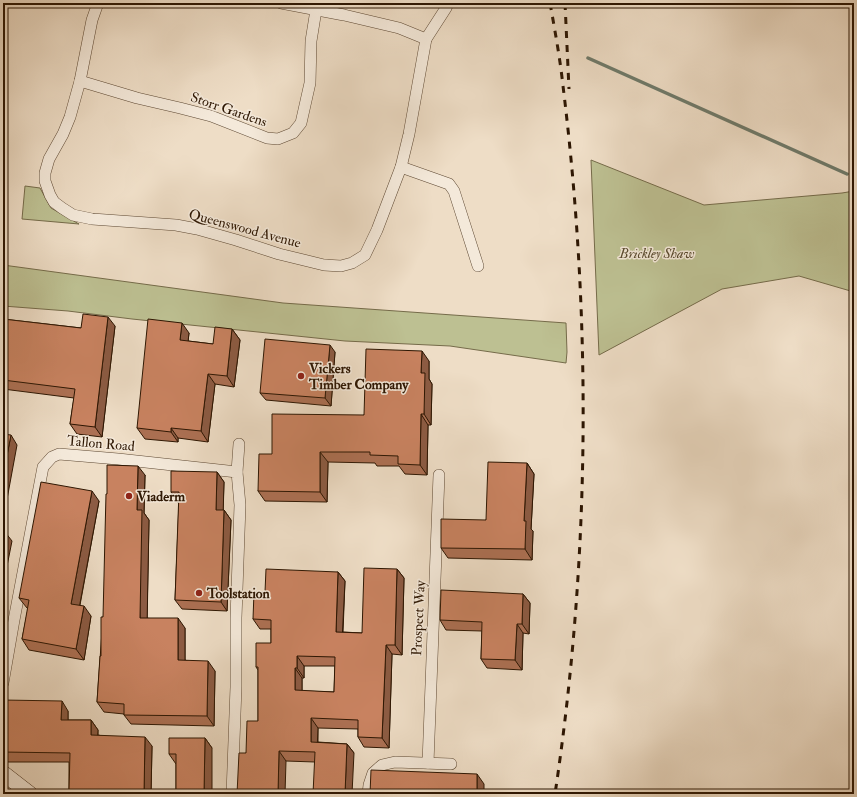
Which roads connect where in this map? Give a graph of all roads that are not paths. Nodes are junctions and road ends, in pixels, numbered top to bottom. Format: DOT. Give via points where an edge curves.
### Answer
graph roads {
  1 [pos="98,3"];
  2 [pos="281,3"];
  3 [pos="448,3"];
  4 [pos="316,10"];
  5 [pos="426,39"];
  6 [pos="80,81"];
  7 [pos="400,167"];
  8 [pos="478,266"];
  9 [pos="239,444"];
  10 [pos="237,472"];
  11 [pos="439,475"];
  12 [pos="3,683"];
  13 [pos="428,763"];
  14 [pos="451,764"];
  15 [pos="3,773"];
  16 [pos="30,794"];
  17 [pos="232,794"];
  18 [pos="368,794"];
  1 -- 6 [label="street, Queenswood Avenue" via="92,20"];
  2 -- 4 [label="street"];
  3 -- 5 [label="street"];
  4 -- 5 [label="street" via="399,28"];
  4 -- 6 [label="street, Storr Gardens" via="311,41 310,83 301,123 294,132 278,138 266,138 211,116"];
  5 -- 7 [label="street, Queenswood Avenue" via="409,134"];
  6 -- 7 [label="street, Queenswood Avenue" via="64,134 45,173 45,181 54,202 73,215 92,219 176,225 279,254 324,265 341,266 365,255"];
  7 -- 8 [label="street" via="449,184 454,191"];
  9 -- 10 [label="street"];
  10 -- 12 [label="street, Tallon Road" via="103,457 59,454 52,457 43,466"];
  10 -- 17 [label="street" via="240,505"];
  11 -- 13 [label="street, Prospect Way"];
  13 -- 14 [label="street"];
  13 -- 18 [label="street" via="395,762 382,765 373,773"];
  15 -- 16 [label="street"];
}
